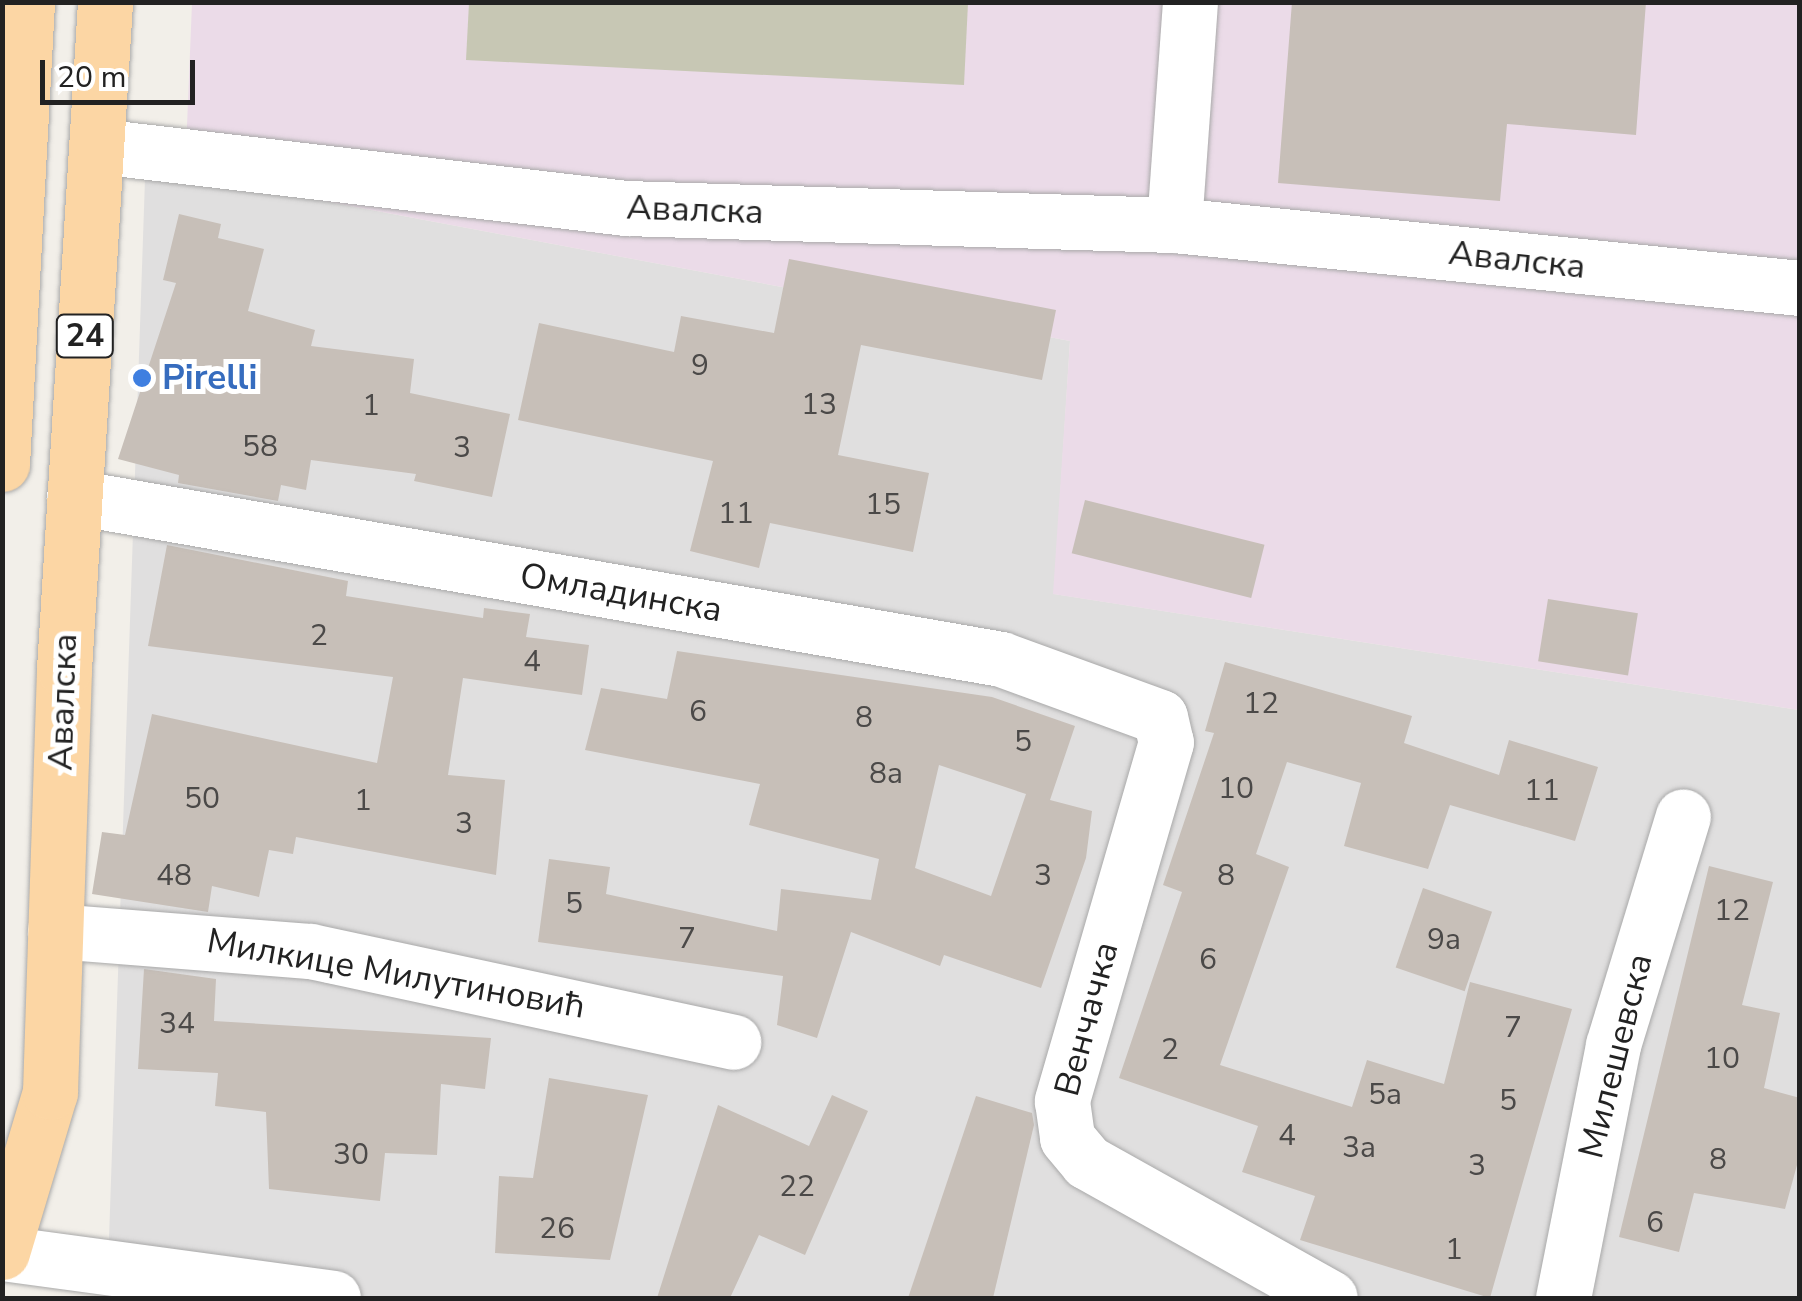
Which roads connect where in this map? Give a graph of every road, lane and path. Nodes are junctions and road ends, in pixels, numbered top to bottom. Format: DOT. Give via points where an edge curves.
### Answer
graph roads {
  1 [pos="27,2"];
  2 [pos="105,2"];
  3 [pos="1190,2"];
  4 [pos="98,146"];
  5 [pos="1174,226"];
  6 [pos="1800,288"];
  7 [pos="2,464"];
  8 [pos="74,497"];
  9 [pos="1160,717"];
  10 [pos="1683,816"];
  11 [pos="55,930"];
  12 [pos="733,1042"];
  13 [pos="2,1255"];
  14 [pos="4,1298"];
  15 [pos="333,1298"];
  16 [pos="1330,1298"];
  17 [pos="1563,1298"];
  1 -- 7 [label="main road, 24"];
  2 -- 4 [label="main road, Авалска / 24"];
  3 -- 5 [label="street"];
  4 -- 5 [label="street, Авалска" via="626,208"];
  4 -- 8 [label="main road, Авалска / 24"];
  5 -- 6 [label="street, Авалска"];
  8 -- 9 [label="street, Омладинска" via="1001,660"];
  8 -- 11 [label="main road, Авалска / 24"];
  9 -- 16 [label="street, Венчачка" via="1166,742 1062,1101 1067,1138 1087,1162"];
  10 -- 17 [label="street, Милешевска" via="1601,1095"];
  11 -- 12 [label="street, Милкице Милутиновић" via="310,951"];
  11 -- 13 [label="main road, Авалска / 24" via="50,1092"];
  13 -- 14 [label="main road, Авалска / 24"];
  13 -- 15 [label="street"];
}
